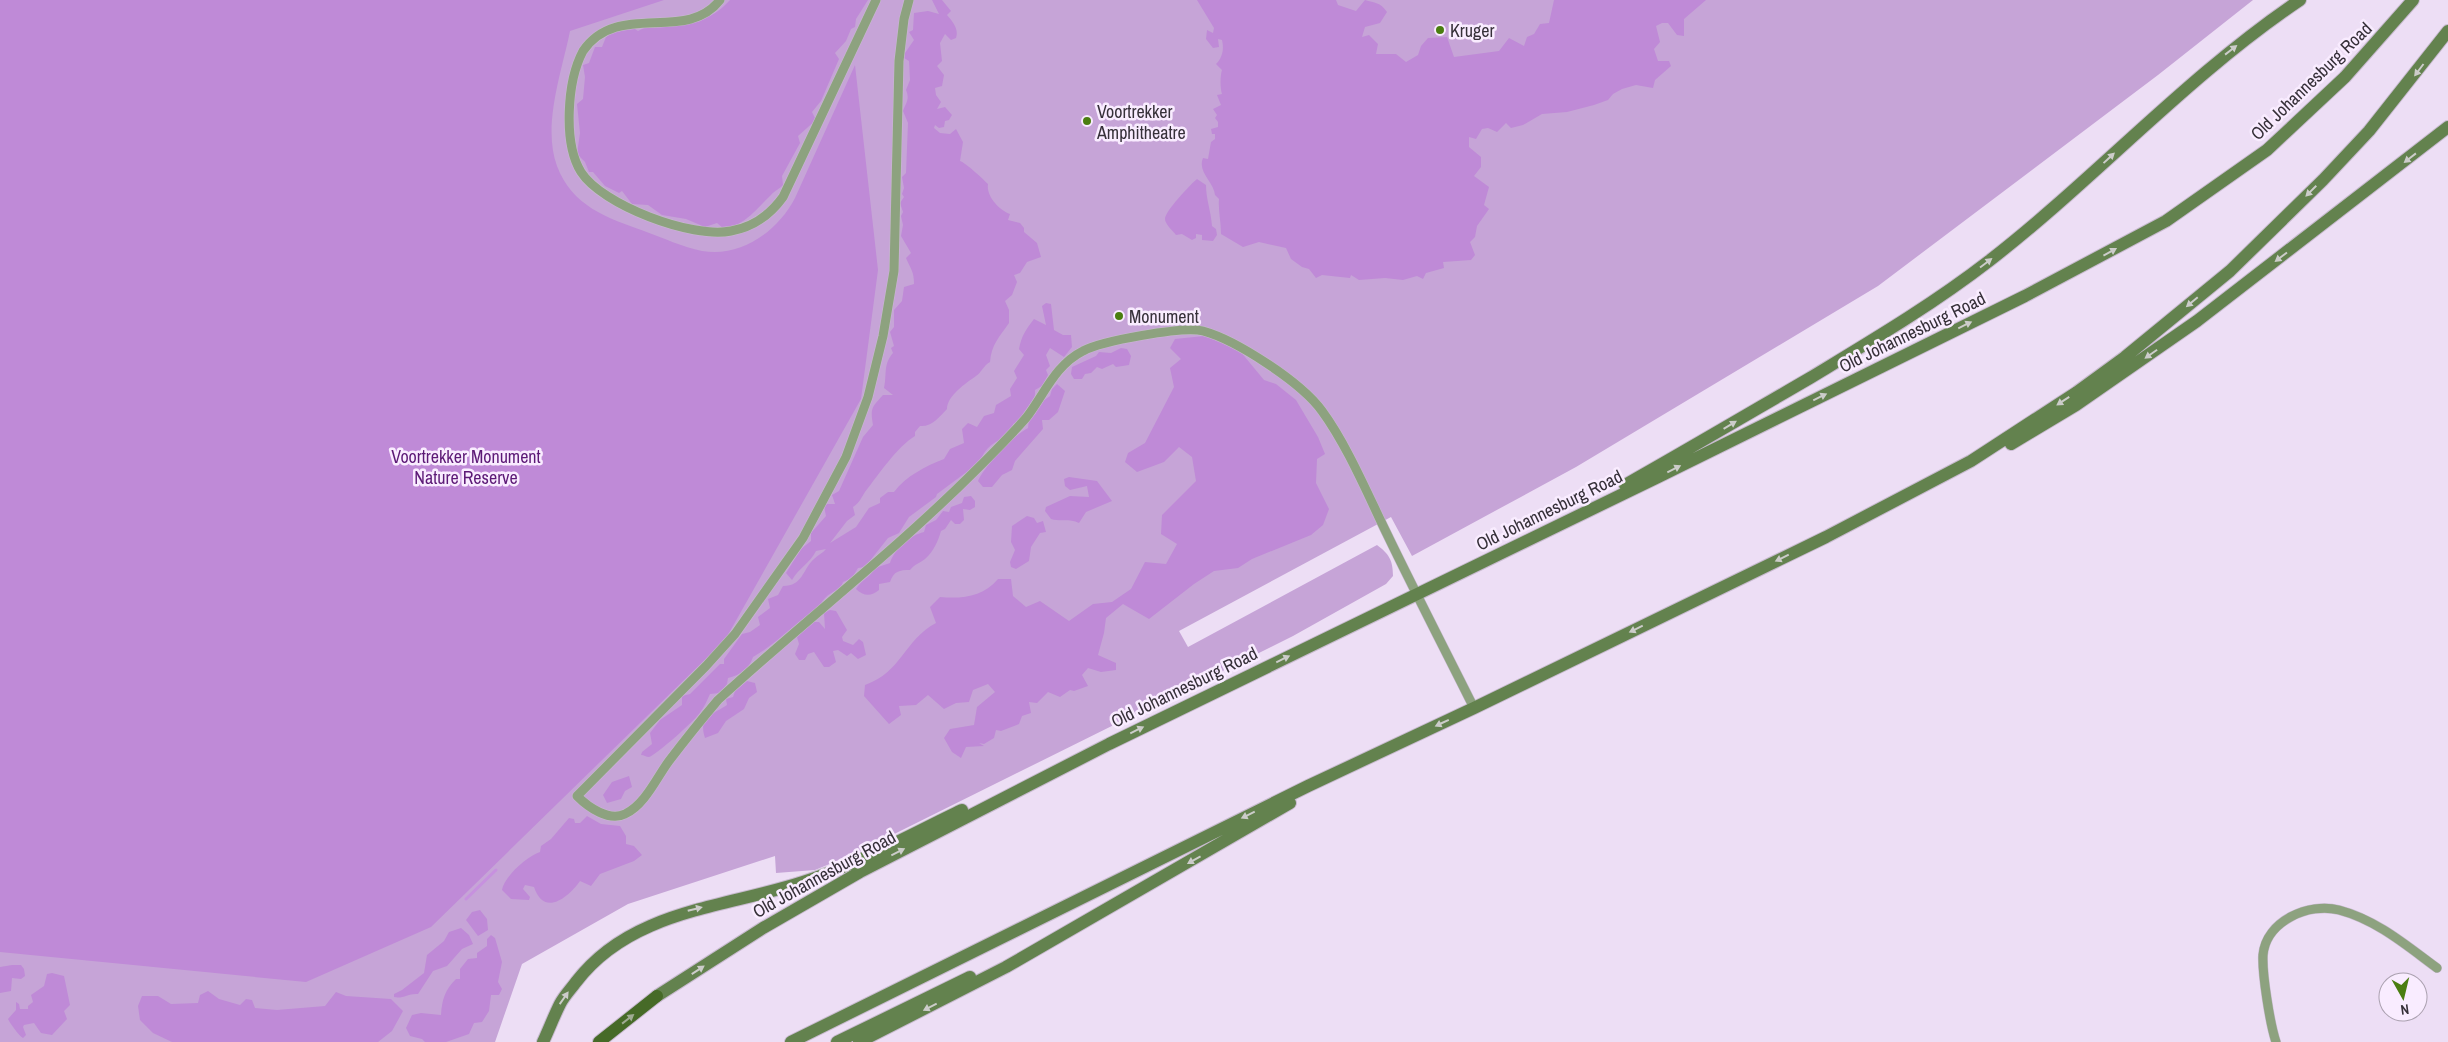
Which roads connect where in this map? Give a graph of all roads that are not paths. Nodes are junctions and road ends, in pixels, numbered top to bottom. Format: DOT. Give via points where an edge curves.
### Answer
graph roads {
  1 [pos="720,0"];
  2 [pos="876,0"];
  3 [pos="909,0"];
  4 [pos="2300,0"];
  5 [pos="2413,0"];
  6 [pos="2448,31"];
  7 [pos="2448,127"];
  8 [pos="1971,461"];
  9 [pos="1535,535"];
  10 [pos="1417,594"];
  11 [pos="1474,708"];
  12 [pos="1109,744"];
  13 [pos="1308,786"];
  14 [pos="1040,946"];
  15 [pos="2438,968"];
  16 [pos="543,1042"];
  17 [pos="599,1042"];
  18 [pos="791,1042"];
  19 [pos="837,1042"];
  20 [pos="859,1042"];
  21 [pos="2276,1042"];
  1 -- 2 [label="street" via="696,16 632,16 618,20 599,32 583,51 577,68 568,127 571,152 576,162 588,182 606,196 659,220 720,233 754,224 771,212 783,197"];
  3 -- 10 [label="street" via="899,61 894,271 872,382 846,457 802,538 734,634 577,796 611,816 625,814 633,808 718,700 973,473 1027,416 1068,360 1100,344 1200,330 1231,341 1305,392 1322,411 1346,453"];
  9 -- 4 [label="main road, one-way" via="1881,337 1947,292 2067,196 2213,64"];
  9 -- 5 [label="main road, Old Johannesburg Road, one-way" via="2025,296 2166,220 2273,145 2345,78"];
  6 -- 8 [label="main road, one-way" via="2369,131 2230,271 2077,392"];
  7 -- 8 [label="main road, one-way" via="2238,291 2148,356 2030,433"];
  8 -- 11 [label="main road, one-way" via="1826,537"];
  9 -- 10 [label="main road, Old Johannesburg Road"];
  10 -- 11 [label="street"];
  12 -- 10 [label="main road, Old Johannesburg Road, one-way"];
  11 -- 13 [label="main road, one-way"];
  16 -- 12 [label="main road, one-way" via="561,1002 585,970 615,944 645,927 680,913 806,881 1054,766"];
  17 -- 12 [label="main road, Old Johannesburg Road, one-way" via="657,996 763,928 860,872"];
  13 -- 14 [label="main road, one-way" via="1299,796 1261,821"];
  13 -- 18 [label="main road, one-way"];
  14 -- 19 [label="main road" via="941,990"];
  14 -- 20 [label="main road, one-way" via="1006,967"];
  15 -- 21 [label="street" via="2382,928 2339,910 2304,910 2279,926 2268,941 2263,956"];
}
